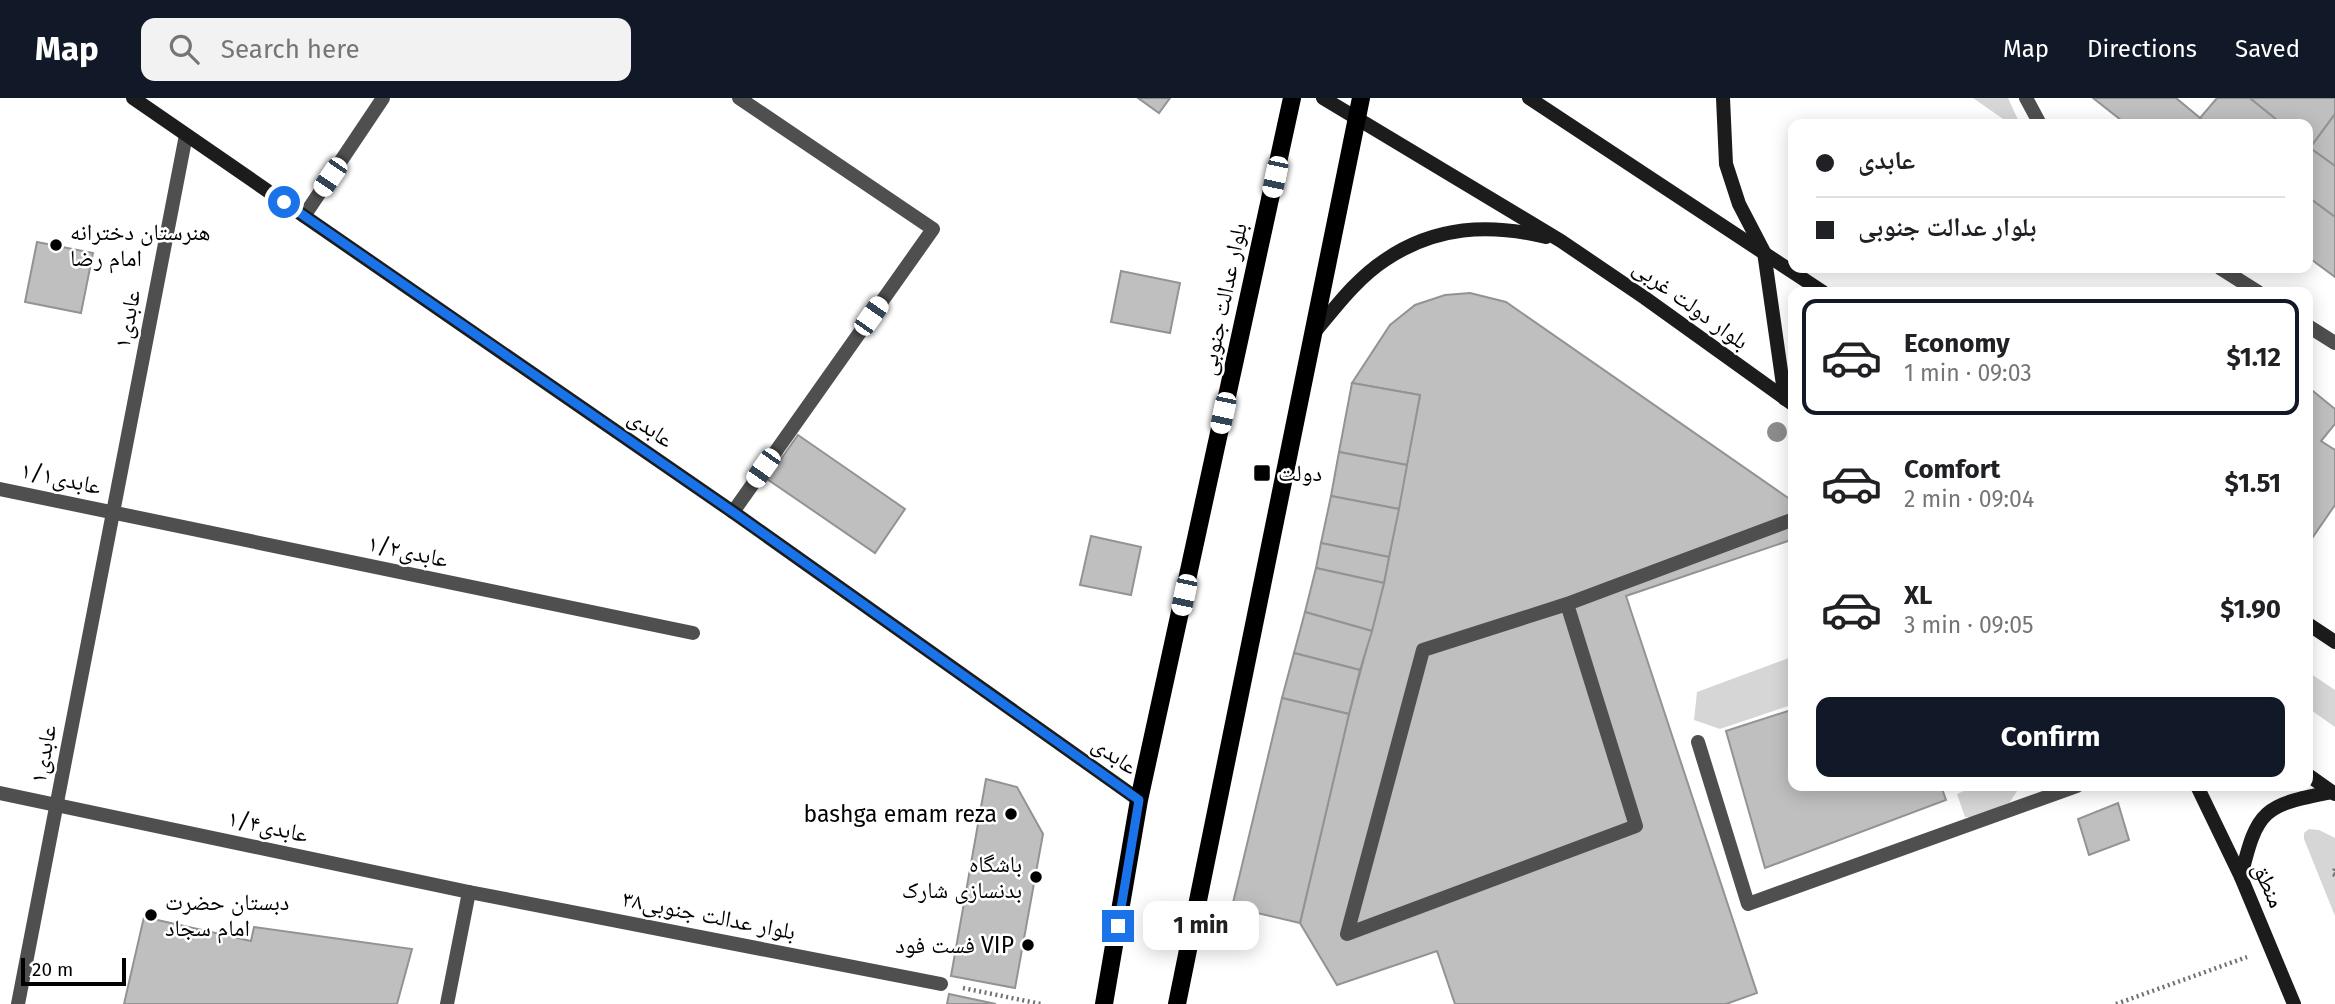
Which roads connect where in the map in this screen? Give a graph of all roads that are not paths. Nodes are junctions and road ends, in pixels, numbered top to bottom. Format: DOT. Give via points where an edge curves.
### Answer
graph roads {
  1 [pos="133,98"];
  2 [pos="383,98"];
  3 [pos="739,98"];
  4 [pos="1292,98"];
  5 [pos="1322,98"];
  6 [pos="1361,98"];
  7 [pos="1529,98"];
  8 [pos="1723,98"];
  9 [pos="2026,98"];
  10 [pos="1357,119"];
  11 [pos="2036,119"];
  12 [pos="186,135"];
  13 [pos="304,216"];
  14 [pos="1561,241"];
  15 [pos="1764,252"];
  16 [pos="1788,268"];
  17 [pos="1795,273"];
  18 [pos="2228,273"];
  19 [pos="1816,287"];
  20 [pos="2250,287"];
  21 [pos="2313,329"];
  22 [pos="1313,334"];
  23 [pos="2335,343"];
  24 [pos="1788,390"];
  25 [pos="1788,401"];
  26 [pos="0,489"];
  27 [pos="113,512"];
  28 [pos="733,512"];
  29 [pos="1788,521"];
  30 [pos="1567,604"];
  31 [pos="2313,627"];
  32 [pos="693,634"];
  33 [pos="2335,642"];
  34 [pos="1698,741"];
  35 [pos="2313,778"];
  36 [pos="2063,791"];
  37 [pos="2199,791"];
  38 [pos="0,793"];
  39 [pos="2334,793"];
  40 [pos="1139,800"];
  41 [pos="57,804"];
  42 [pos="2241,877"];
  43 [pos="469,892"];
  44 [pos="941,984"];
  45 [pos="18,1004"];
  46 [pos="447,1004"];
  47 [pos="1104,1004"];
  48 [pos="1177,1004"];
  49 [pos="2294,1004"];
  1 -- 12 [label="street, عابدی"];
  2 -- 13 [label="street"];
  3 -- 28 [label="street" via="933,229"];
  4 -- 40 [label="main road, بلوار عدالت جنوبی"];
  5 -- 10 [label="street, بلوار دولت غربی"];
  6 -- 10 [label="main road"];
  7 -- 15 [label="street"];
  8 -- 15 [label="street" via="1726,164 1739,204"];
  9 -- 11 [label="street"];
  10 -- 14 [label="street, بلوار دولت غربی"];
  10 -- 22 [label="main road"];
  12 -- 13 [label="street, عابدی"];
  12 -- 27 [label="street, عابدی۱"];
  13 -- 28 [label="street, عابدی"];
  14 -- 22 [label="street" via="1517,230 1478,227 1432,236 1385,260 1349,291"];
  14 -- 25 [label="street, بلوار دولت غربی"];
  15 -- 16 [label="street"];
  15 -- 24 [label="street"];
  17 -- 19 [label="street"];
  18 -- 20 [label="street"];
  21 -- 23 [label="street"];
  22 -- 48 [label="main road"];
  26 -- 27 [label="street, عابدی۱/۱"];
  27 -- 32 [label="street, عابدی۱/۲"];
  27 -- 41 [label="street, ۱عابدی"];
  28 -- 40 [label="street, عابدی"];
  29 -- 30 [label="street"];
  30 -- 30 [label="street" via="1423,650 1347,934 1636,826"];
  31 -- 33 [label="street"];
  34 -- 36 [label="street" via="1748,904"];
  35 -- 39 [label="street"];
  37 -- 42 [label="street, منطق"];
  38 -- 41 [label="street, عابدی۱/۴"];
  39 -- 42 [label="street" via="2291,800 2266,813 2251,836"];
  40 -- 47 [label="main road, بلوار عدالت جنوبی"];
  41 -- 43 [label="street, عابدی۱/۴"];
  41 -- 45 [label="street, ۱عابدی"];
  42 -- 49 [label="street, منطق"];
  43 -- 44 [label="street, بلوار عدالت جنوبی۳۸"];
  43 -- 46 [label="street"];
}
